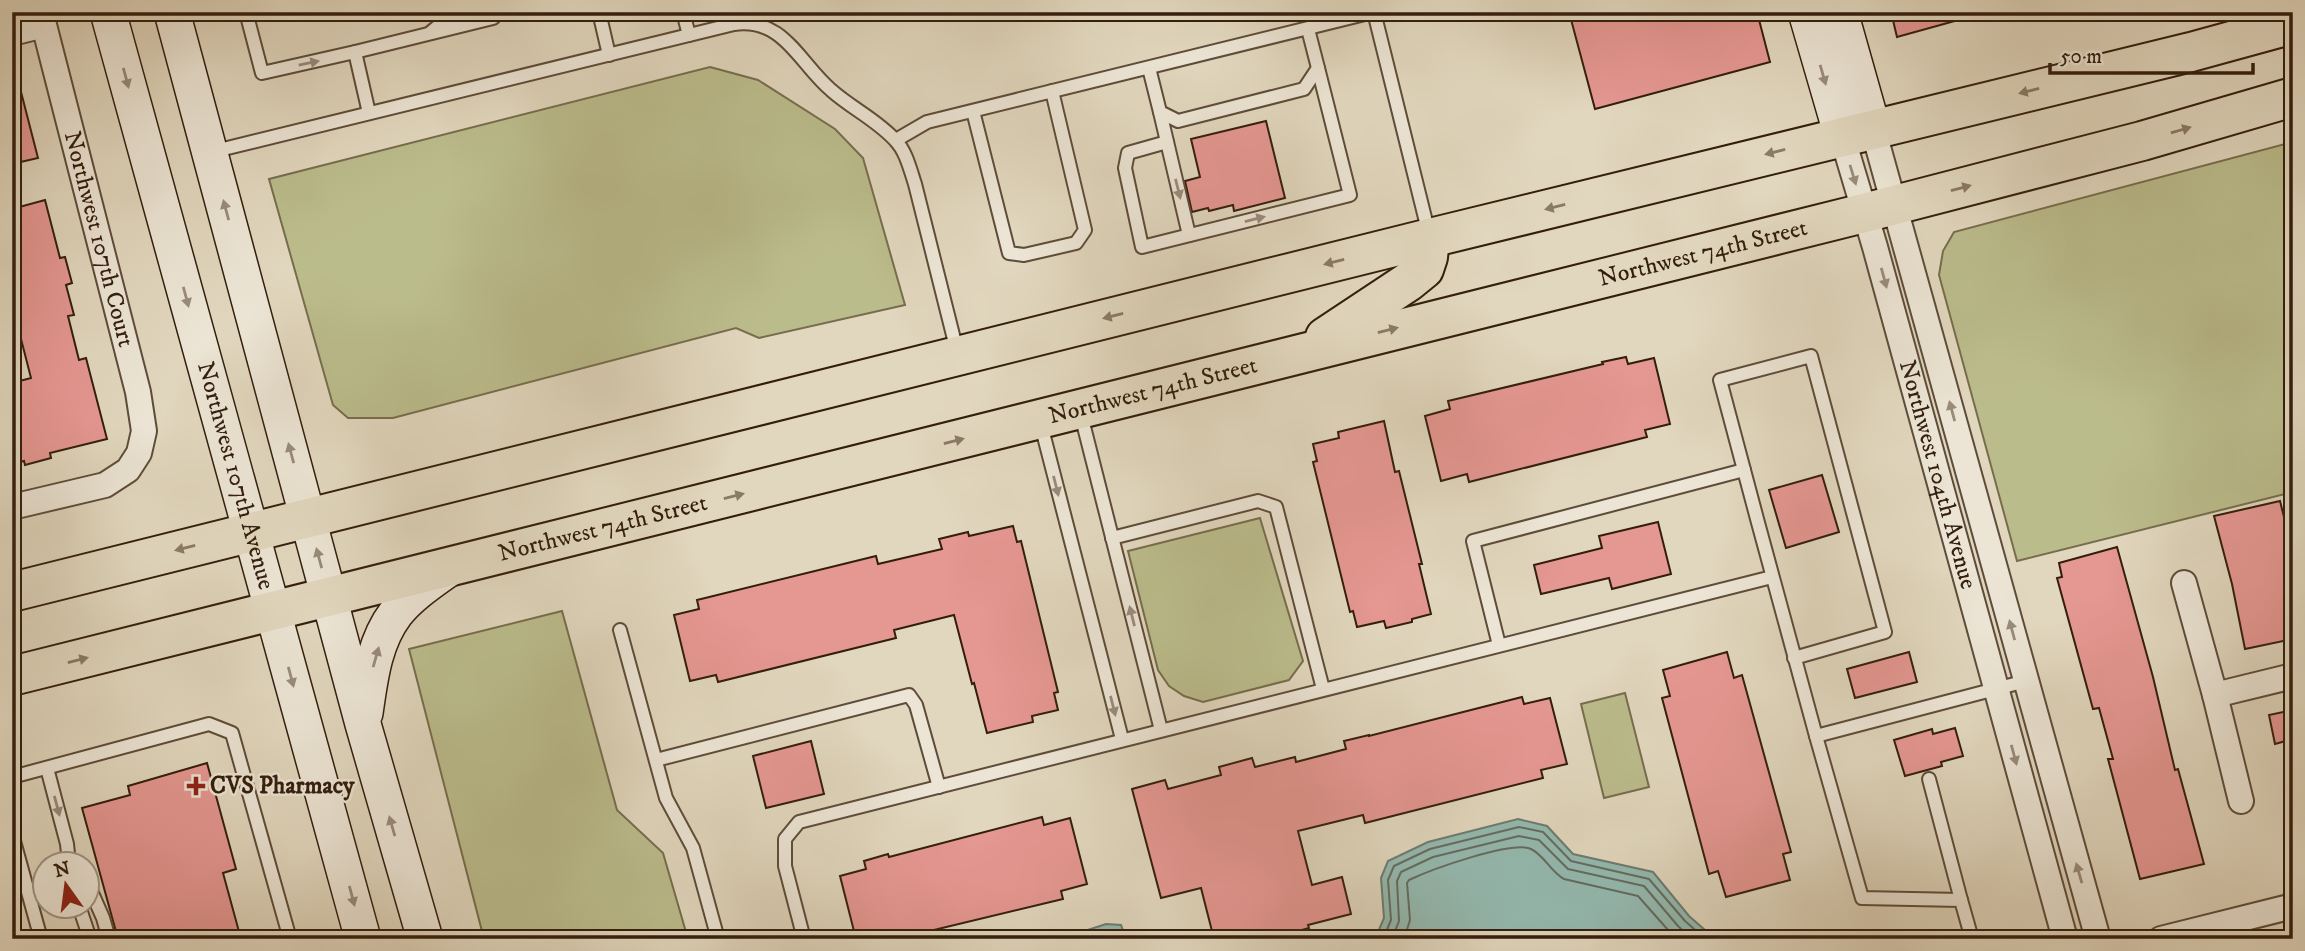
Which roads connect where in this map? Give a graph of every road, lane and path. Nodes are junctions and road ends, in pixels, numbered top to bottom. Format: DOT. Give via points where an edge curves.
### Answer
graph roads {
  1 [pos="107,12"];
  2 [pos="172,12"];
  3 [pos="246,12"];
  4 [pos="455,12"];
  5 [pos="499,12"];
  6 [pos="599,12"];
  7 [pos="683,12"];
  8 [pos="1373,12"];
  9 [pos="1806,12"];
  10 [pos="1840,12"];
  11 [pos="2293,24"];
  12 [pos="1308,29"];
  13 [pos="12,33"];
  14 [pos="428,35"];
  15 [pos="689,35"];
  16 [pos="355,52"];
  17 [pos="609,55"];
  18 [pos="1149,68"];
  19 [pos="1318,68"];
  20 [pos="1052,91"];
  21 [pos="2293,97"];
  22 [pos="973,111"];
  23 [pos="1160,112"];
  24 [pos="369,113"];
  25 [pos="1857,133"];
  26 [pos="896,141"];
  27 [pos="1167,142"];
  28 [pos="210,152"];
  29 [pos="1879,209"];
  30 [pos="1189,235"];
  31 [pos="1430,238"];
  32 [pos="1303,352"];
  33 [pos="958,355"];
  34 [pos="1079,410"];
  35 [pos="1040,419"];
  36 [pos="1744,470"];
  37 [pos="12,507"];
  38 [pos="309,519"];
  39 [pos="251,533"];
  40 [pos="1112,538"];
  41 [pos="453,565"];
  42 [pos="1772,577"];
  43 [pos="2184,583"];
  44 [pos="12,592"];
  45 [pos="329,597"];
  46 [pos="273,611"];
  47 [pos="620,630"];
  48 [pos="1499,645"];
  49 [pos="1794,658"];
  50 [pos="12,676"];
  51 [pos="2293,676"];
  52 [pos="2026,681"];
  53 [pos="1324,689"];
  54 [pos="1996,689"];
  55 [pos="2215,695"];
  56 [pos="363,723"];
  57 [pos="1161,730"];
  58 [pos="1816,736"];
  59 [pos="1122,740"];
  60 [pos="656,760"];
  61 [pos="47,768"];
  62 [pos="12,777"];
  63 [pos="1929,779"];
  64 [pos="939,787"];
  65 [pos="2241,801"];
  66 [pos="12,834"];
  67 [pos="67,844"];
  68 [pos="68,850"];
  69 [pos="70,850"];
  70 [pos="16,863"];
  71 [pos="1961,900"];
  72 [pos="2293,906"];
  73 [pos="102,916"];
  74 [pos="84,920"];
  75 [pos="41,939"];
  76 [pos="90,939"];
  77 [pos="108,939"];
  78 [pos="290,939"];
  79 [pos="363,939"];
  80 [pos="425,939"];
  81 [pos="718,939"];
  82 [pos="804,939"];
  83 [pos="1972,939"];
  84 [pos="2065,939"];
  85 [pos="2098,939"];
  86 [pos="2161,939"];
  1 -- 39 [label="main road, Northwest 107th Avenue, one-way"];
  2 -- 28 [label="main road"];
  3 -- 16 [label="lane, one-way" via="262,73"];
  4 -- 14 [label="lane"];
  5 -- 14 [label="lane" via="492,18"];
  6 -- 17 [label="lane"];
  7 -- 15 [label="lane"];
  8 -- 12 [label="lane"];
  8 -- 31 [label="lane"];
  9 -- 25 [label="main road, Northwest 104th Avenue, one-way"];
  10 -- 25 [label="main road, Northwest 104th Avenue"];
  11 -- 25 [label="main road, one-way"];
  12 -- 18 [label="lane"];
  12 -- 19 [label="lane"];
  13 -- 37 [label="street, Northwest 107th Court" via="44,25 138,392 144,431 139,453 128,470 105,485"];
  14 -- 16 [label="lane"];
  15 -- 17 [label="lane"];
  15 -- 26 [label="lane" via="747,22 778,33 830,90"];
  16 -- 24 [label="lane"];
  17 -- 24 [label="lane"];
  18 -- 20 [label="lane"];
  18 -- 23 [label="lane"];
  19 -- 23 [label="lane" via="1304,89 1178,121"];
  30 -- 19 [label="lane, one-way" via="1350,195"];
  20 -- 22 [label="lane"];
  20 -- 22 [label="lane" via="1085,230 1076,243 1024,255 1009,253"];
  29 -- 21 [label="main road, Northwest 74th Street, one-way"];
  22 -- 26 [label="lane" via="927,122"];
  23 -- 27 [label="lane"];
  24 -- 28 [label="lane"];
  25 -- 29 [label="street, Northwest 104th Avenue"];
  25 -- 31 [label="main road, one-way"];
  26 -- 33 [label="lane" via="915,184"];
  27 -- 30 [label="lane, one-way"];
  27 -- 30 [label="lane" via="1128,153 1125,168 1142,247"];
  38 -- 28 [label="main road, one-way"];
  32 -- 29 [label="main road, Northwest 74th Street, one-way"];
  52 -- 29 [label="street, Northwest 104th Avenue, one-way"];
  29 -- 54 [label="street, Northwest 104th Avenue, one-way"];
  31 -- 32 [label="main road" via="1424,269"];
  31 -- 33 [label="main road, one-way"];
  32 -- 34 [label="main road, Northwest 74th Street"];
  33 -- 38 [label="main road"];
  34 -- 35 [label="main road, Northwest 74th Street"];
  34 -- 40 [label="lane"];
  41 -- 35 [label="main road, Northwest 74th Street, one-way"];
  35 -- 59 [label="lane, one-way"];
  36 -- 42 [label="lane"];
  36 -- 48 [label="lane" via="1473,541"];
  36 -- 49 [label="lane" via="1720,380 1811,356 1885,632"];
  38 -- 39 [label="main road"];
  45 -- 38 [label="main road, one-way"];
  39 -- 44 [label="main road, one-way"];
  39 -- 46 [label="main road, Northwest 107th Avenue"];
  40 -- 53 [label="lane" via="1258,501 1276,508"];
  57 -- 40 [label="lane, one-way"];
  41 -- 45 [label="main road, Northwest 74th Street"];
  56 -- 41 [label="main road, one-way" via="383,634 397,612"];
  42 -- 48 [label="lane"];
  42 -- 49 [label="lane"];
  43 -- 55 [label="street"];
  45 -- 46 [label="main road, Northwest 74th Street"];
  45 -- 56 [label="main road"];
  50 -- 46 [label="main road, Northwest 74th Street, one-way"];
  46 -- 79 [label="main road, Northwest 107th Avenue, one-way"];
  47 -- 60 [label="lane"];
  48 -- 53 [label="lane"];
  49 -- 58 [label="lane"];
  51 -- 55 [label="street"];
  52 -- 54 [label="lane"];
  85 -- 52 [label="street, Northwest 104th Avenue, one-way"];
  53 -- 57 [label="lane"];
  54 -- 58 [label="lane"];
  54 -- 84 [label="street, Northwest 104th Avenue, one-way"];
  55 -- 65 [label="street"];
  80 -- 56 [label="main road, one-way"];
  57 -- 59 [label="lane"];
  58 -- 71 [label="lane" via="1862,898"];
  59 -- 64 [label="lane"];
  60 -- 64 [label="lane" via="909,695 916,705"];
  60 -- 81 [label="lane" via="666,798 694,848"];
  61 -- 62 [label="lane"];
  61 -- 67 [label="lane, one-way"];
  61 -- 78 [label="lane" via="209,724 232,733"];
  63 -- 71 [label="lane"];
  64 -- 82 [label="lane" via="799,822 785,839 785,866"];
  66 -- 70 [label="lane"];
  67 -- 68 [label="lane"];
  67 -- 69 [label="lane"];
  70 -- 75 [label="lane"];
  71 -- 83 [label="lane"];
  72 -- 86 [label="street"];
  73 -- 77 [label="lane"];
  74 -- 76 [label="lane"];
}
